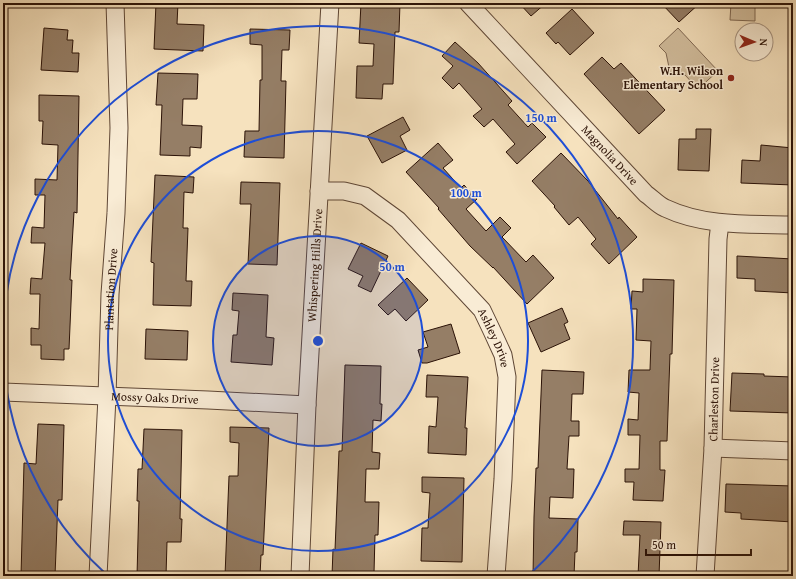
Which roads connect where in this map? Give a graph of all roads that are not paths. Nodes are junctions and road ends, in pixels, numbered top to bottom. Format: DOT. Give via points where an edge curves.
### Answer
graph roads {
  1 [pos="115,3"];
  2 [pos="330,3"];
  3 [pos="468,3"];
  4 [pos="319,191"];
  5 [pos="720,223"];
  6 [pos="793,225"];
  7 [pos="3,392"];
  8 [pos="107,397"];
  9 [pos="307,406"];
  10 [pos="712,448"];
  11 [pos="793,451"];
  12 [pos="98,576"];
  13 [pos="300,576"];
  14 [pos="496,576"];
  15 [pos="705,576"];
  1 -- 8 [label="street, Plantation Drive" via="119,128"];
  2 -- 4 [label="street, Whispering Hills Drive"];
  3 -- 5 [label="street, Magnolia Drive" via="646,194 664,208 684,216"];
  4 -- 9 [label="street, Whispering Hills Drive"];
  4 -- 14 [label="street, Ashley Drive" via="344,191 365,196 398,220 482,310 492,331 503,355 507,377"];
  5 -- 6 [label="street, Magnolia Drive"];
  5 -- 10 [label="street, Charleston Drive"];
  7 -- 8 [label="street, Mossy Oaks Drive"];
  8 -- 9 [label="street, Mossy Oaks Drive"];
  8 -- 12 [label="street, Plantation Drive"];
  9 -- 13 [label="street, Whispering Hills Drive"];
  10 -- 11 [label="street"];
  10 -- 15 [label="street, Charleston Drive"];
}
